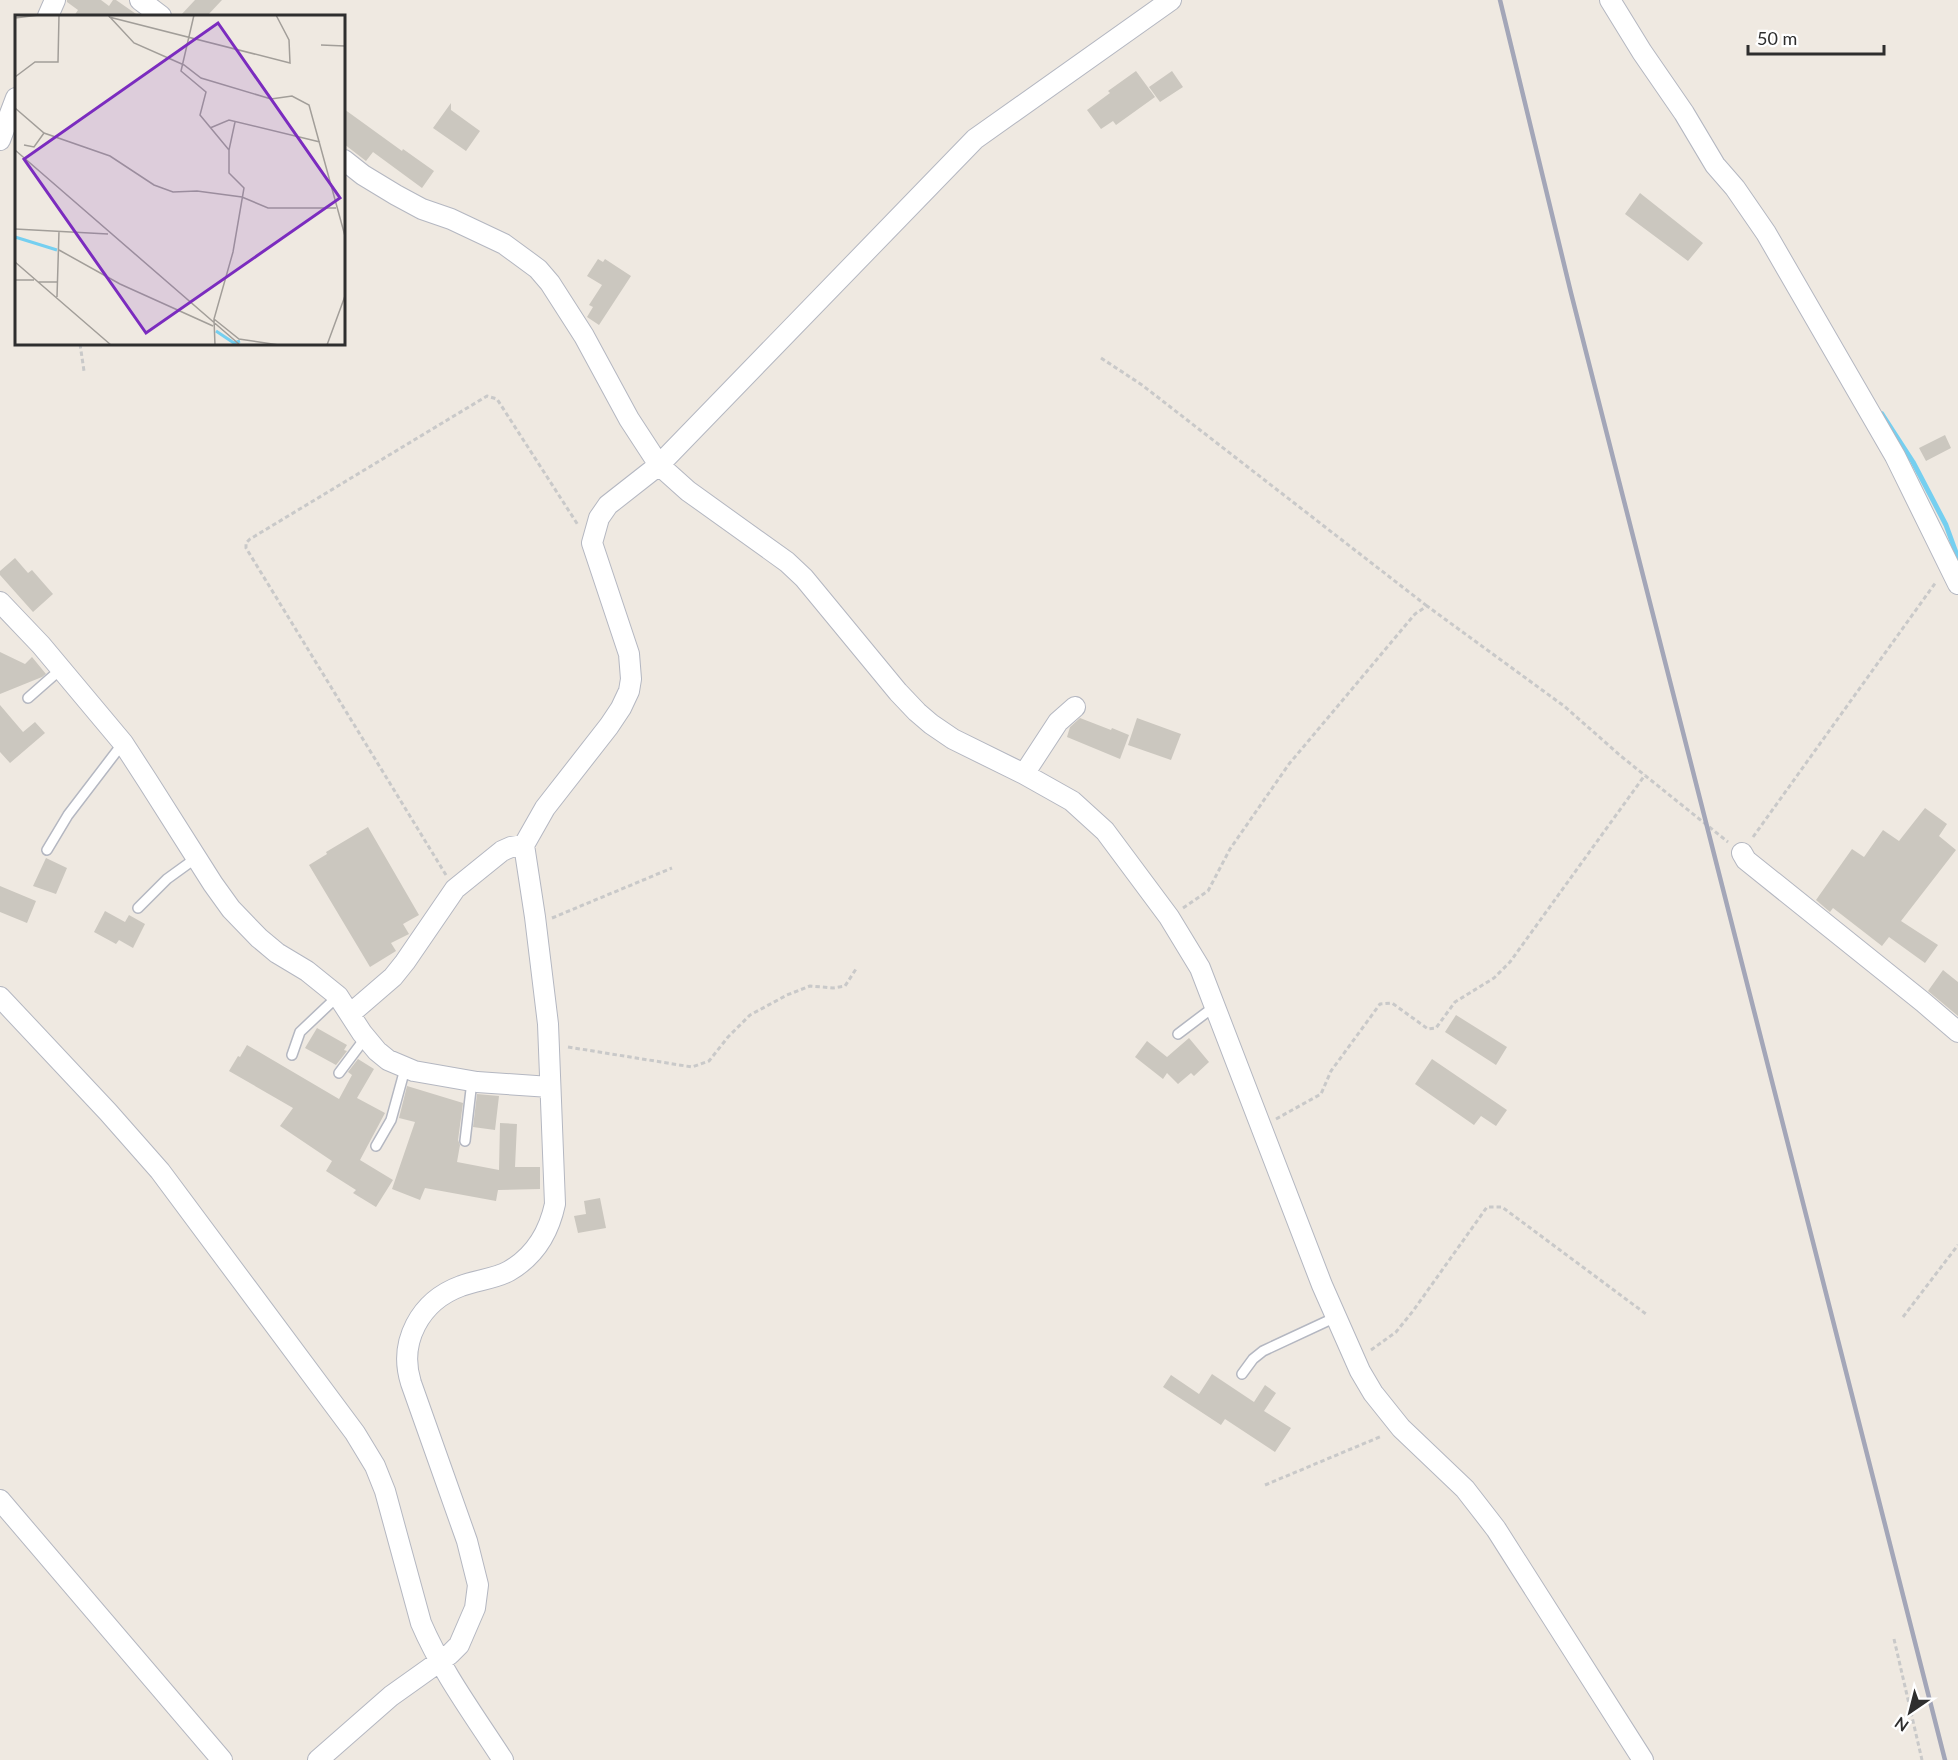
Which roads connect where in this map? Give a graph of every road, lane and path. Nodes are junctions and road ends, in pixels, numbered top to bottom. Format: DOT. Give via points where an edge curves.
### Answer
graph roads {
  1 [pos="55,0"];
  2 [pos="140,0"];
  3 [pos="1171,0"];
  4 [pos="1610,0"];
  5 [pos="48,15"];
  6 [pos="160,15"];
  7 [pos="15,101"];
  8 [pos="0,140"];
  9 [pos="345,161"];
  10 [pos="80,345"];
  11 [pos="1101,358"];
  12 [pos="84,371"];
  13 [pos="659,465"];
  14 [pos="592,543"];
  15 [pos="1948,564"];
  16 [pos="1958,584"];
  17 [pos="0,602"];
  18 [pos="1427,606"];
  19 [pos="61,669"];
  20 [pos="28,698"];
  21 [pos="1075,707"];
  22 [pos="123,743"];
  23 [pos="1024,774"];
  24 [pos="1645,775"];
  25 [pos="524,845"];
  26 [pos="47,850"];
  27 [pos="1742,853"];
  28 [pos="196,858"];
  29 [pos="672,868"];
  30 [pos="455,889"];
  31 [pos="138,908"];
  32 [pos="1169,917"];
  33 [pos="536,925"];
  34 [pos="856,969"];
  35 [pos="338,996"];
  36 [pos="0,997"];
  37 [pos="1215,1006"];
  38 [pos="350,1014"];
  39 [pos="1958,1032"];
  40 [pos="1178,1034"];
  41 [pos="366,1037"];
  42 [pos="548,1044"];
  43 [pos="292,1055"];
  44 [pos="405,1069"];
  45 [pos="339,1073"];
  46 [pos="472,1081"];
  47 [pos="550,1087"];
  48 [pos="1261,1127"];
  49 [pos="465,1141"];
  50 [pos="376,1146"];
  51 [pos="1958,1245"];
  52 [pos="1646,1314"];
  53 [pos="1336,1317"];
  54 [pos="1904,1317"];
  55 [pos="1356,1362"];
  56 [pos="1242,1374"];
  57 [pos="1401,1428"];
  58 [pos="1266,1485"];
  59 [pos="0,1500"];
  60 [pos="1894,1639"];
  61 [pos="440,1662"];
  62 [pos="222,1760"];
  63 [pos="318,1760"];
  64 [pos="502,1760"];
  65 [pos="1643,1760"];
  66 [pos="1922,1760"];
  1 -- 5 [label="street"];
  2 -- 6 [label="street"];
  3 -- 13 [label="street" via="975,139"];
  4 -- 15 [label="street" via="1715,165 1766,233 1895,456"];
  7 -- 8 [label="street"];
  9 -- 13 [label="street" via="396,195 504,244 538,269 584,336 628,419"];
  10 -- 12 [label="path"];
  11 -- 18 [label="path" via="1142,385"];
  13 -- 14 [label="street" via="608,505 599,518"];
  13 -- 23 [label="street" via="804,578 898,692 931,724"];
  14 -- 25 [label="street" via="629,654 630,685 621,708 545,808"];
  14 -- 30 [label="path" via="497,399 487,396 246,543"];
  15 -- 16 [label="street"];
  15 -- 27 [label="path"];
  17 -- 19 [label="street"];
  18 -- 24 [label="path" via="1564,706"];
  18 -- 32 [label="path" via="1415,614 1288,764 1230,849 1208,891"];
  19 -- 20 [label="lane"];
  19 -- 22 [label="street"];
  21 -- 23 [label="street" via="1058,722"];
  22 -- 26 [label="lane" via="68,815"];
  22 -- 28 [label="street"];
  23 -- 32 [label="street" via="1063,795 1105,831"];
  24 -- 27 [label="path"];
  24 -- 48 [label="path" via="1510,962 1494,978 1455,1002 1436,1028 1428,1029 1392,1003 1380,1004 1331,1071 1321,1094"];
  25 -- 30 [label="street" via="502,851"];
  25 -- 33 [label="street"];
  27 -- 39 [label="street"];
  28 -- 31 [label="lane"];
  28 -- 35 [label="street" via="231,909 259,938"];
  29 -- 33 [label="path"];
  30 -- 38 [label="street" via="399,970"];
  32 -- 37 [label="street" via="1200,968"];
  33 -- 42 [label="street"];
  34 -- 42 [label="path" via="845,986 810,986 750,1015 709,1061 692,1066"];
  35 -- 38 [label="street"];
  35 -- 43 [label="lane" via="300,1032"];
  36 -- 61 [label="street" via="160,1171 355,1433 385,1491 421,1623"];
  37 -- 40 [label="lane"];
  37 -- 48 [label="street"];
  38 -- 41 [label="street"];
  41 -- 44 [label="street" via="377,1051"];
  41 -- 45 [label="lane"];
  42 -- 47 [label="street"];
  44 -- 46 [label="street"];
  44 -- 50 [label="lane" via="391,1120"];
  46 -- 47 [label="street"];
  46 -- 49 [label="lane"];
  47 -- 61 [label="street" via="555,1204 545,1236 532,1253 508,1272 458,1287 438,1299 413,1329 407,1351 408,1372 467,1541 478,1585 475,1608 459,1645"];
  48 -- 53 [label="street"];
  51 -- 54 [label="path"];
  52 -- 55 [label="path" via="1502,1207 1486,1207 1396,1332"];
  53 -- 55 [label="street"];
  53 -- 56 [label="lane" via="1263,1351"];
  55 -- 57 [label="street" via="1373,1393"];
  57 -- 58 [label="path"];
  57 -- 65 [label="street" via="1465,1489 1496,1529"];
  59 -- 62 [label="street"];
  60 -- 66 [label="path"];
  61 -- 63 [label="street" via="391,1695"];
  61 -- 64 [label="street"];
}
